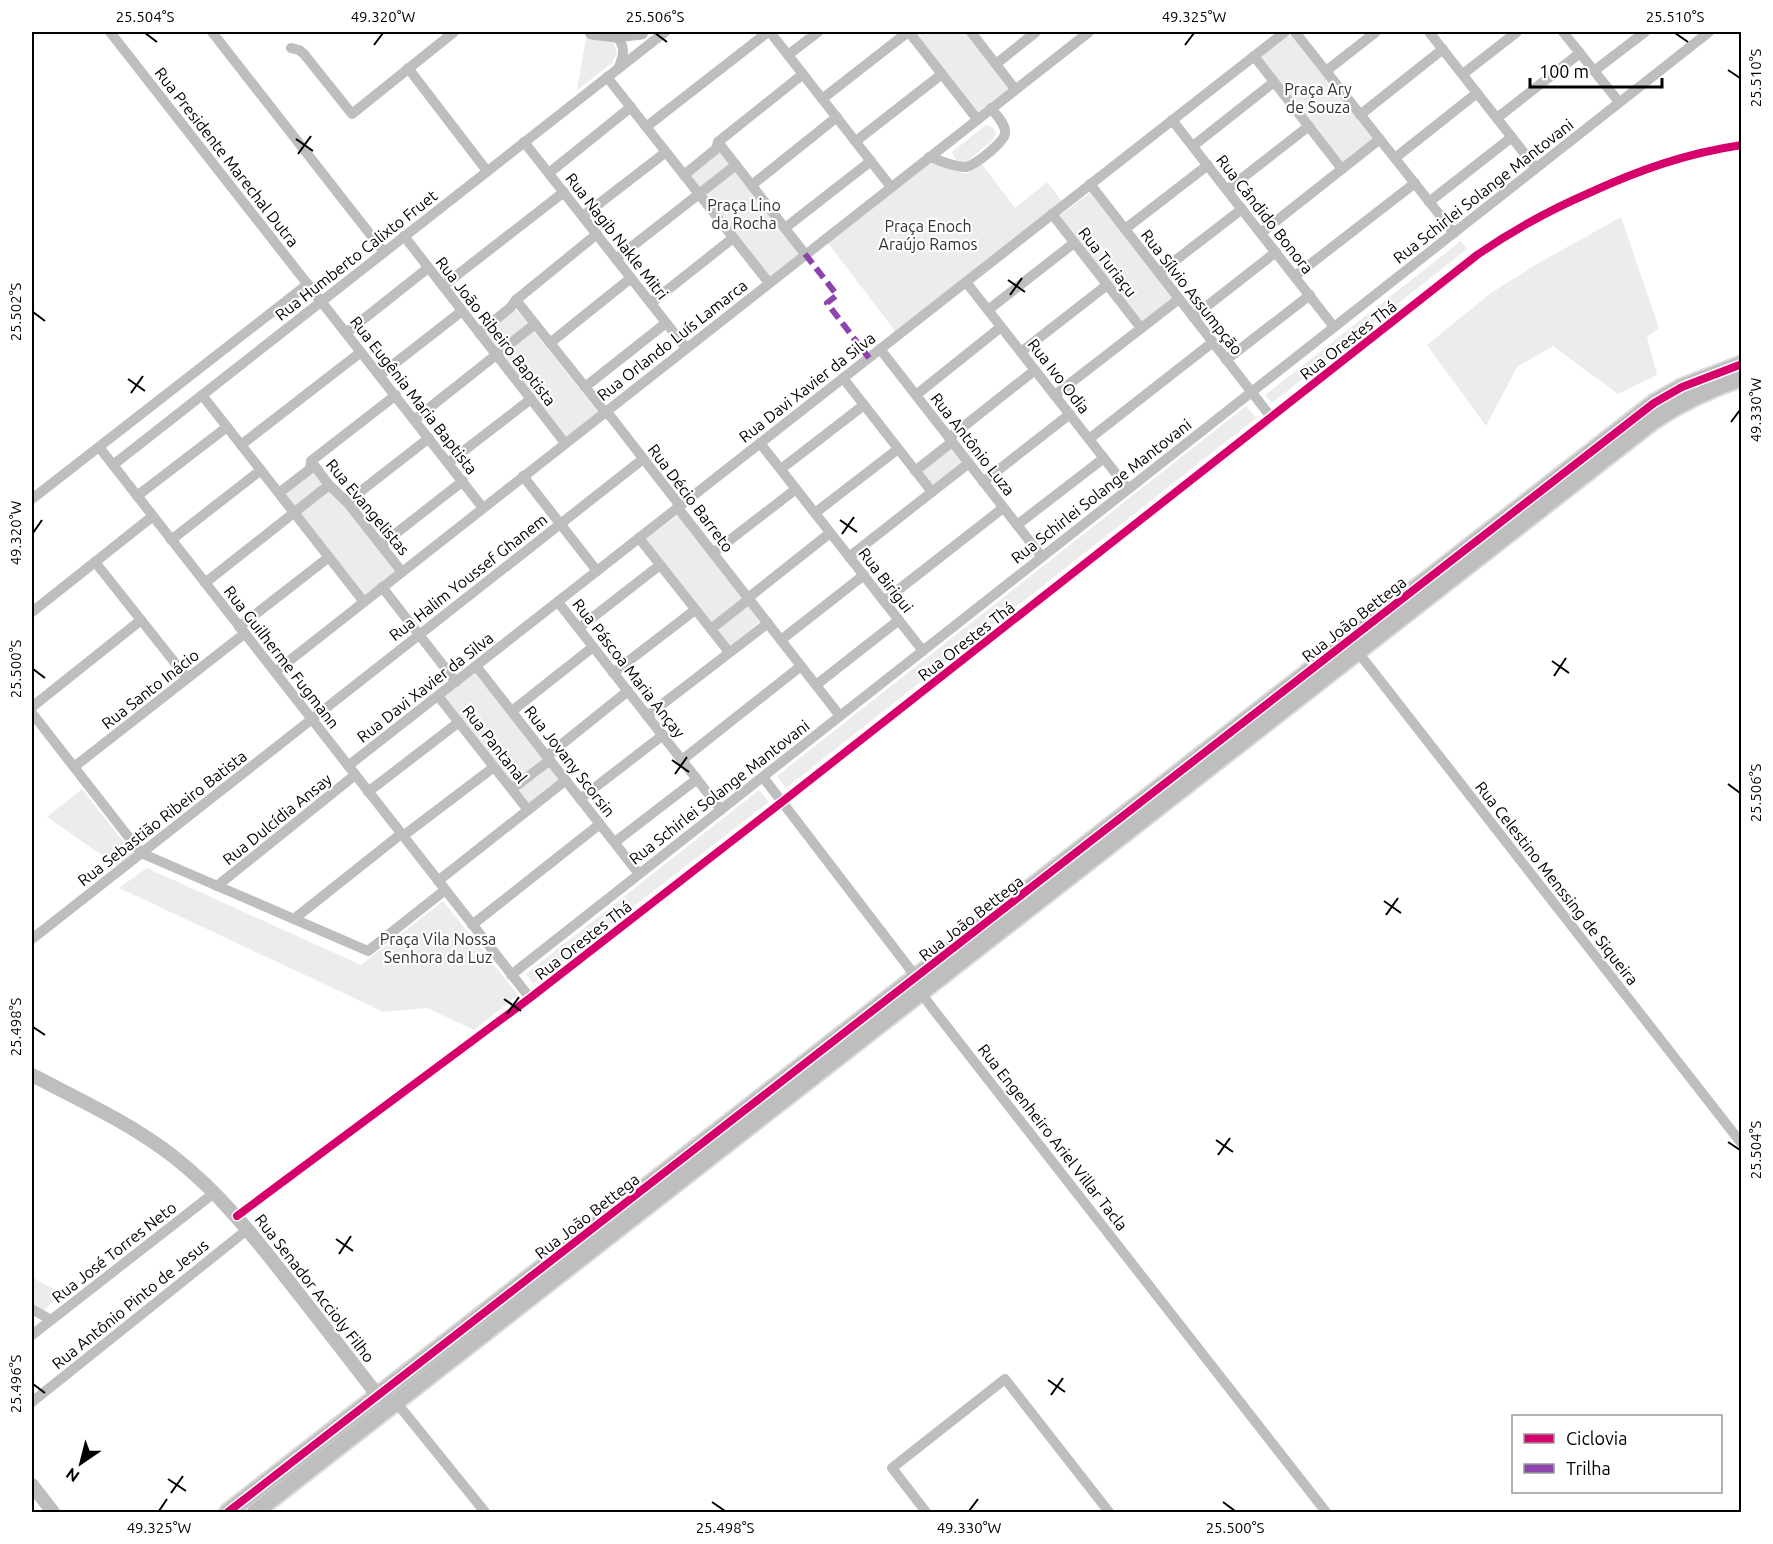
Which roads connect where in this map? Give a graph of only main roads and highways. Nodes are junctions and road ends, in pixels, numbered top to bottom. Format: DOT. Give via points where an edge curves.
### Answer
graph roads {
  1 [pos="592,32"];
  2 [pos="642,32"];
  3 [pos="1742,364"];
  4 [pos="1742,378"];
  5 [pos="1354,646"];
  6 [pos="635,1205"];
  7 [pos="228,1512"];
  8 [pos="255,1512"];
  1 -- 2 [label="main road"];
  3 -- 5 [label="main road, Rua João Bettega" via="1682,387 1654,403"];
  4 -- 5 [label="main road, Rua João Bettega" via="1666,412"];
  5 -- 6 [label="main road, Rua João Bettega"];
  6 -- 7 [label="main road, Rua João Bettega" via="378,1395"];
  6 -- 8 [label="main road, Rua João Bettega" via="396,1402"];
}
